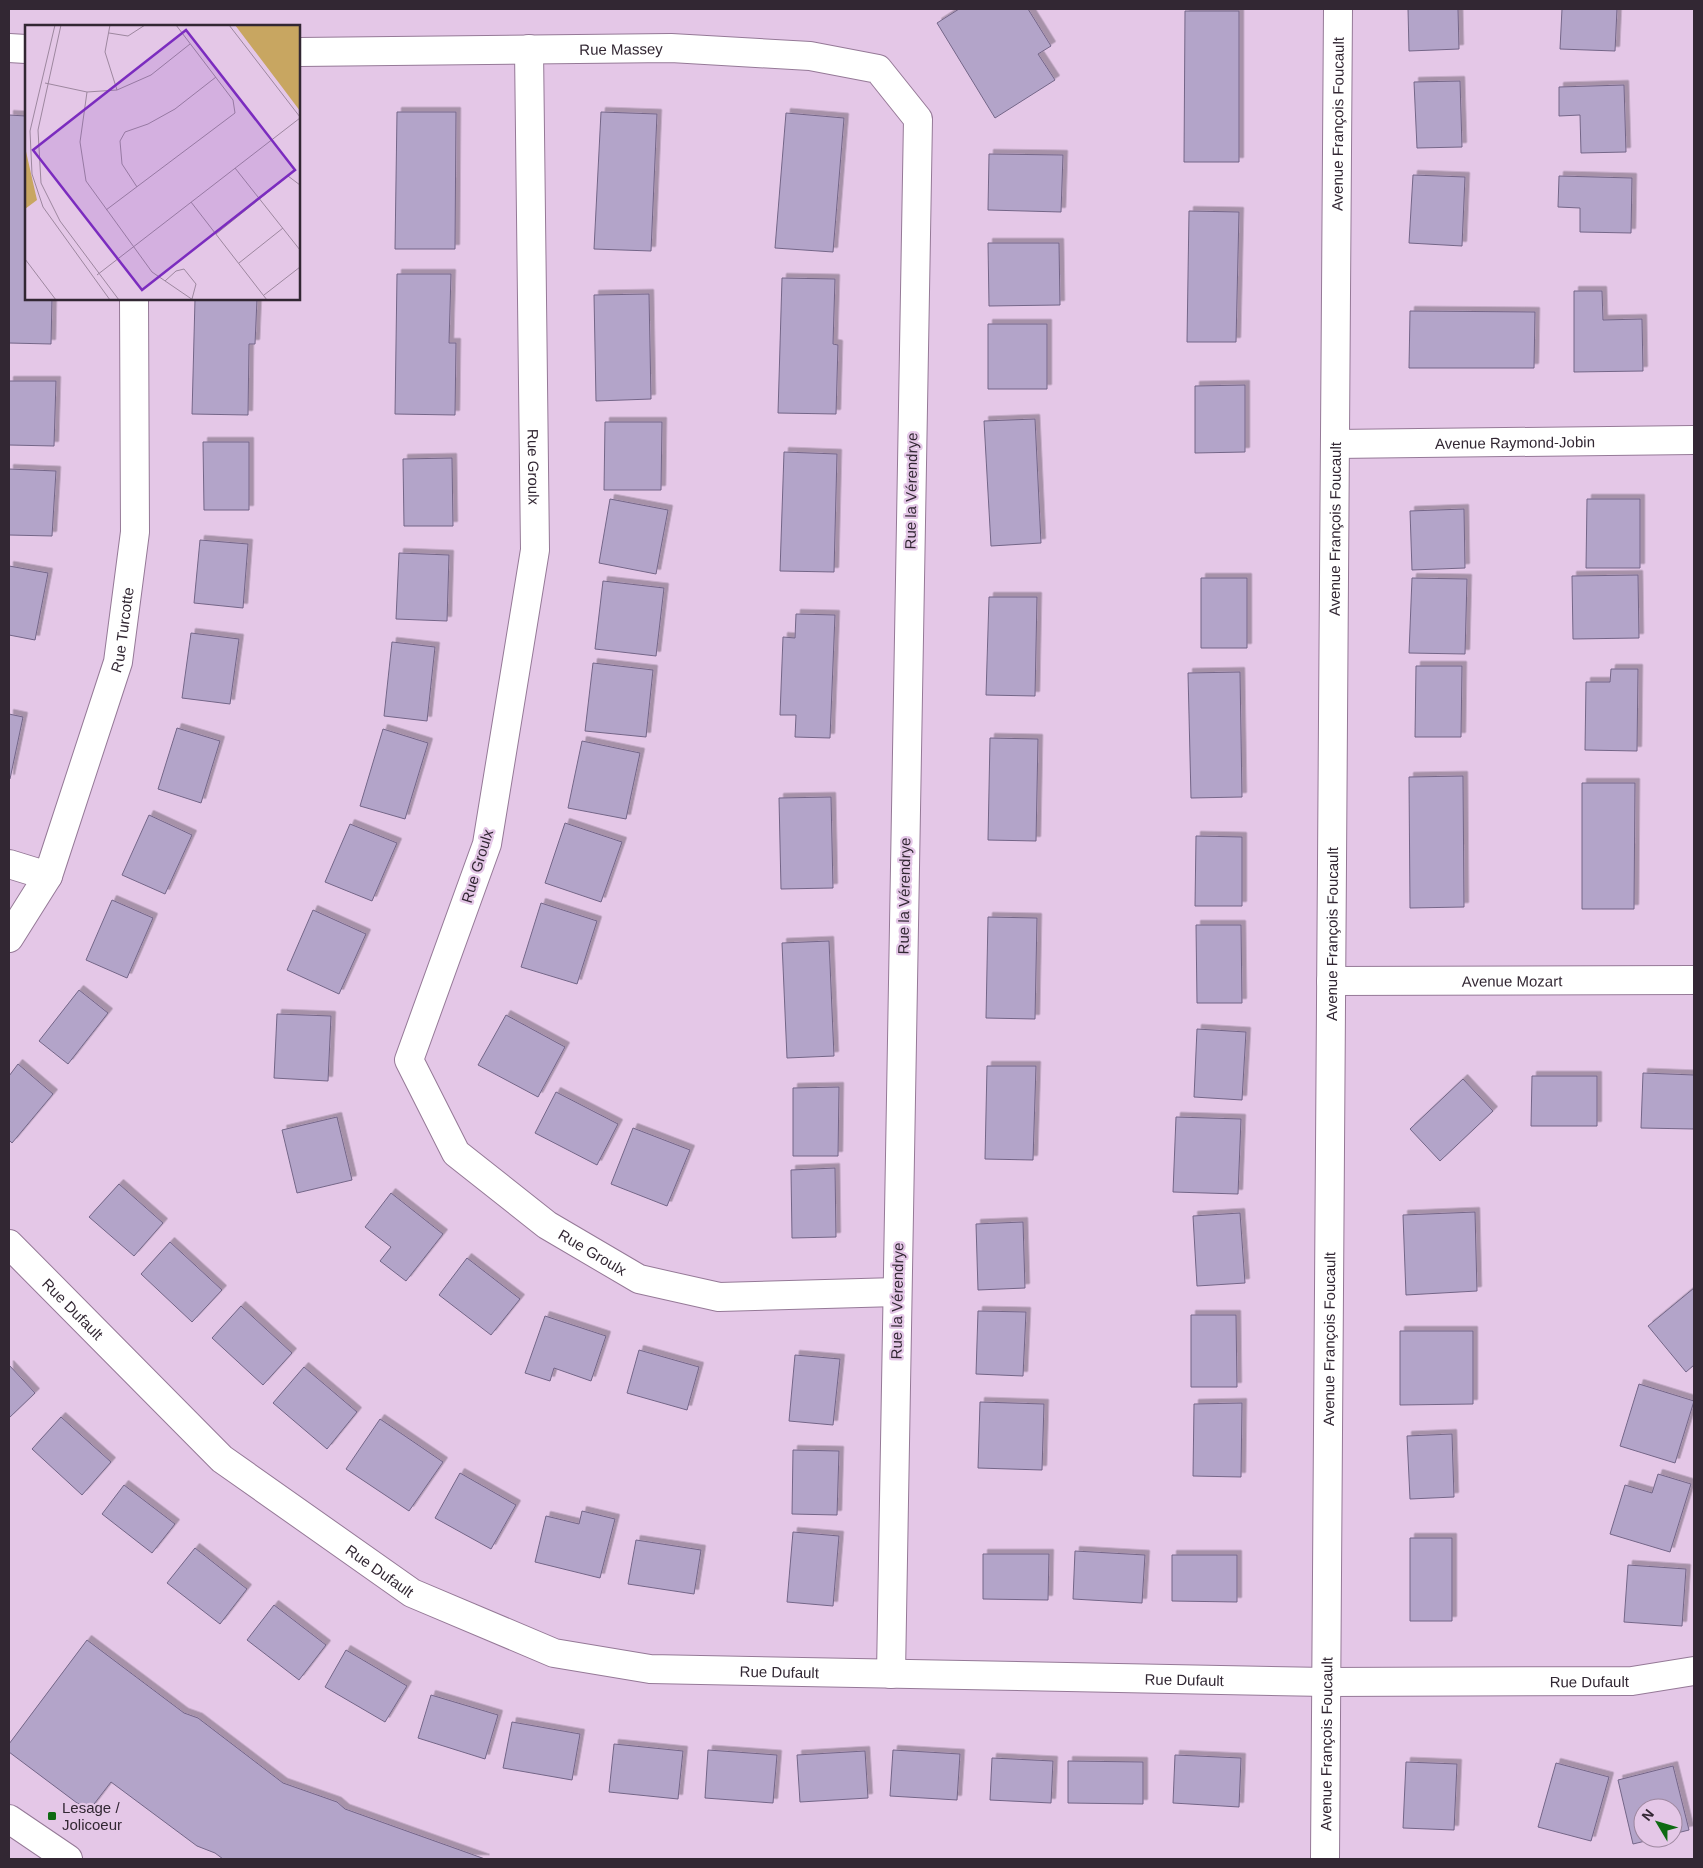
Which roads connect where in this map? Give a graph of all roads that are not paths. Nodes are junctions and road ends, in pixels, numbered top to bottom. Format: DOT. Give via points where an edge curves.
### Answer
graph roads {
  1 [pos="1338,9"];
  2 [pos="9,48"];
  3 [pos="25,49"];
  4 [pos="529,49"];
  5 [pos="300,52"];
  6 [pos="918,119"];
  7 [pos="134,300"];
  8 [pos="1694,440"];
  9 [pos="1335,444"];
  10 [pos="9,864"];
  11 [pos="48,876"];
  12 [pos="9,938"];
  13 [pos="1694,980"];
  14 [pos="1331,981"];
  15 [pos="9,1244"];
  16 [pos="898,1292"];
  17 [pos="1694,1671"];
  18 [pos="891,1674"];
  19 [pos="1326,1682"];
  20 [pos="9,1819"];
  21 [pos="68,1859"];
  22 [pos="1325,1859"];
  1 -- 9 [label="street, Avenue François Foucault"];
  2 -- 3 [label="street"];
  4 -- 5 [label="street, Rue Massey"];
  4 -- 6 [label="street, Rue Massey" via="671,48 810,56 878,69"];
  4 -- 16 [label="street, Rue Groulx" via="535,550 487,844 409,1060 456,1153 547,1226 639,1280 719,1297"];
  6 -- 16 [label="street, Rue la Vérendrye"];
  7 -- 11 [label="street, Rue Turcotte" via="135,532 118,662"];
  8 -- 9 [label="street, Avenue Raymond-Jobin"];
  9 -- 14 [label="street, Avenue François Foucault"];
  10 -- 11 [label="street"];
  11 -- 12 [label="street, Rue Turcotte"];
  13 -- 14 [label="street, Avenue Mozart"];
  14 -- 19 [label="street, Avenue François Foucault"];
  15 -- 18 [label="street, Rue Dufault" via="222,1459 412,1593 554,1653 650,1669"];
  16 -- 18 [label="street, Rue la Vérendrye"];
  17 -- 19 [label="street, Rue Dufault" via="1632,1681"];
  18 -- 19 [label="street, Rue Dufault"];
  19 -- 22 [label="street, Avenue François Foucault"];
  20 -- 21 [label="street"];
}
